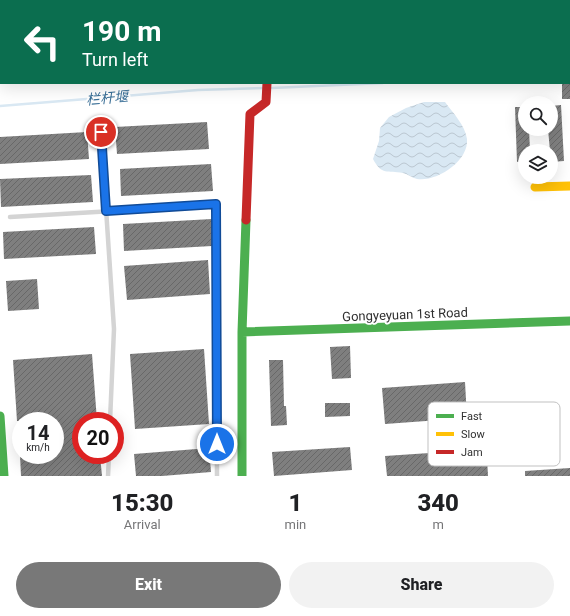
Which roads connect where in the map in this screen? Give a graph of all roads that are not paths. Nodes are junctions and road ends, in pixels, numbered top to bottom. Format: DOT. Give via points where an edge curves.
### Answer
graph roads {
  1 [pos="268,84"];
  2 [pos="101,132"];
  3 [pos="570,186"];
  4 [pos="535,187"];
  5 [pos="106,211"];
  6 [pos="10,216"];
  7 [pos="570,321"];
  8 [pos="242,332"];
  9 [pos="110,412"];
  10 [pos="0,416"];
  11 [pos="109,464"];
  12 [pos="4,476"];
  13 [pos="108,476"];
  14 [pos="217,476"];
  15 [pos="242,476"];
  1 -- 8 [label="street" via="269,98 265,106 250,114"];
  2 -- 5 [label="lane"];
  3 -- 4 [label="street"];
  5 -- 6 [label="lane"];
  5 -- 9 [label="lane" via="114,330"];
  5 -- 14 [label="lane" via="216,204"];
  7 -- 8 [label="street, Gongyeyuan 1st Road"];
  8 -- 15 [label="street"];
  10 -- 12 [label="street"];
  11 -- 13 [label="lane"];
}
